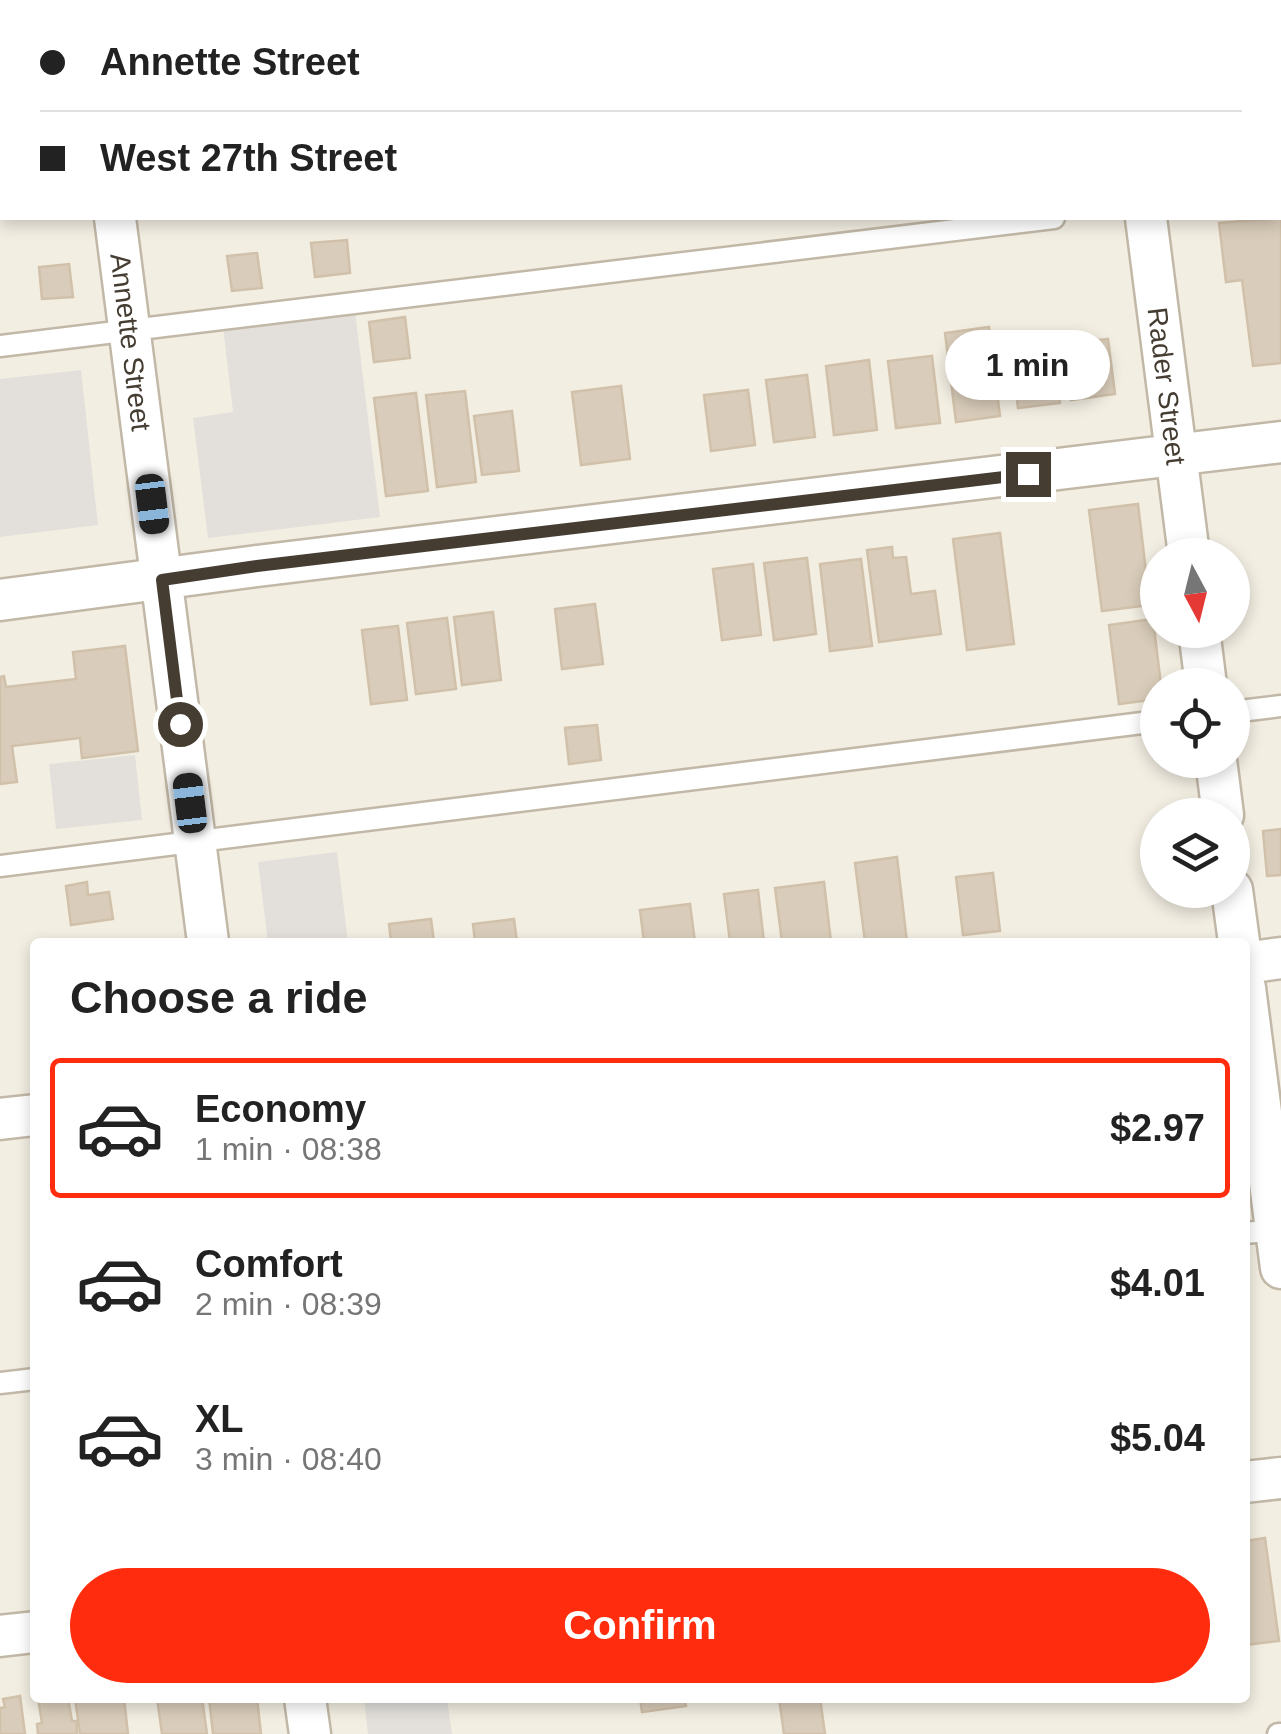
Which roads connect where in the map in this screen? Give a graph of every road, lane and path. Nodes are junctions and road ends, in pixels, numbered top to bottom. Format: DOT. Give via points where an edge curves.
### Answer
graph roads {
  1 [pos="114,220"];
  2 [pos="1037,220"];
  3 [pos="1146,220"];
  4 [pos="129,330"];
  5 [pos="0,346"];
  6 [pos="1281,442"];
  7 [pos="1176,456"];
  8 [pos="1187,538"];
  9 [pos="162,580"];
  10 [pos="0,600"];
  11 [pos="1281,706"];
  12 [pos="1250,710"];
  13 [pos="1140,724"];
  14 [pos="195,842"];
  15 [pos="0,866"];
  16 [pos="1234,908"];
  17 [pos="207,938"];
  18 [pos="1238,938"];
  19 [pos="1281,958"];
  20 [pos="1250,962"];
  21 [pos="1250,1035"];
  22 [pos="30,1116"];
  23 [pos="0,1119"];
  24 [pos="1271,1232"];
  25 [pos="30,1380"];
  26 [pos="0,1384"];
  27 [pos="1281,1478"];
  28 [pos="1250,1481"];
  29 [pos="30,1633"];
  30 [pos="0,1636"];
  31 [pos="306,1703"];
  32 [pos="310,1734"];
  1 -- 4 [label="street, Annette Street"];
  2 -- 4 [label="lane"];
  3 -- 7 [label="street, Rader Street"];
  4 -- 5 [label="lane"];
  4 -- 9 [label="street, Annette Street"];
  6 -- 7 [label="street"];
  7 -- 8 [label="street, Rader Street"];
  7 -- 9 [label="street"];
  9 -- 10 [label="street"];
  9 -- 14 [label="street, Annette Street"];
  11 -- 12 [label="lane"];
  13 -- 14 [label="lane"];
  14 -- 15 [label="lane"];
  14 -- 17 [label="street, Annette Street"];
  16 -- 18 [label="street"];
  19 -- 20 [label="street"];
  21 -- 24 [label="street"];
  22 -- 23 [label="street"];
  25 -- 26 [label="lane"];
  27 -- 28 [label="street"];
  29 -- 30 [label="street"];
  31 -- 32 [label="street"];
}
